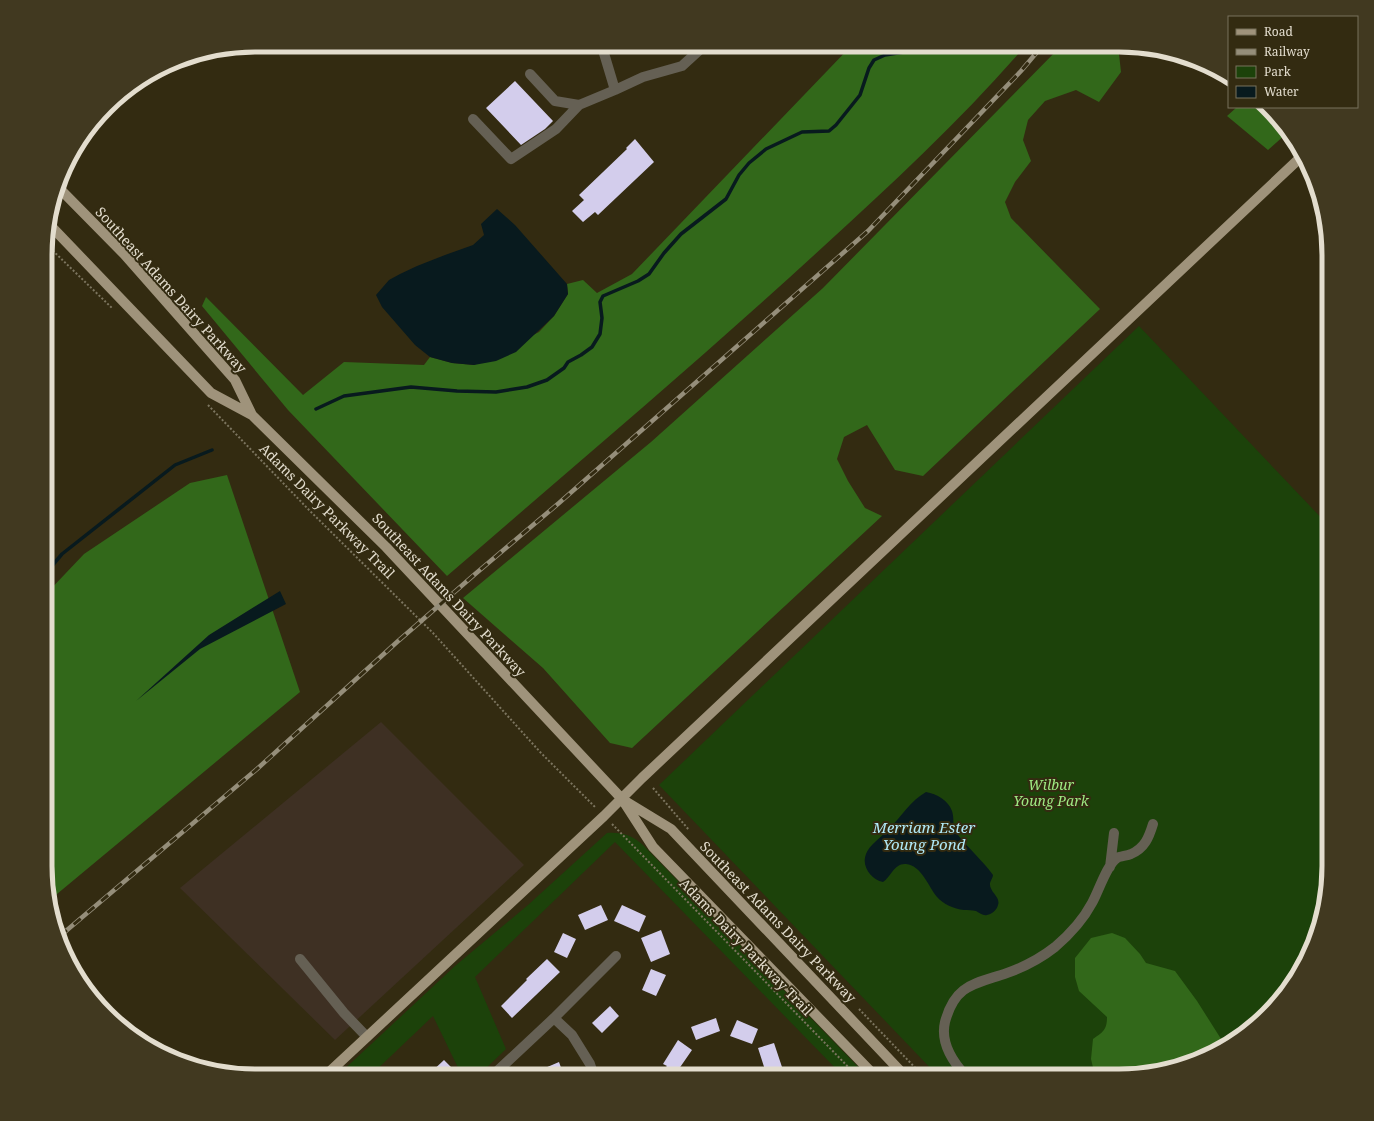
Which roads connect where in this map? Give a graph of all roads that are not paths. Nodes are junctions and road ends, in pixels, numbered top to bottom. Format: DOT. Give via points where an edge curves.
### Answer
graph roads {
  1 [pos="604,52"];
  2 [pos="697,52"];
  3 [pos="530,74"];
  4 [pos="615,90"];
  5 [pos="578,105"];
  6 [pos="473,119"];
  7 [pos="1298,160"];
  8 [pos="62,192"];
  9 [pos="54,229"];
  10 [pos="252,415"];
  11 [pos="622,799"];
  12 [pos="1153,824"];
  13 [pos="1114,833"];
  14 [pos="1110,867"];
  15 [pos="616,956"];
  16 [pos="300,959"];
  17 [pos="554,1018"];
  18 [pos="367,1037"];
  19 [pos="333,1069"];
  20 [pos="499,1069"];
  21 [pos="592,1069"];
  22 [pos="868,1069"];
  23 [pos="898,1069"];
  24 [pos="960,1069"];
  1 -- 4 [label="street"];
  2 -- 4 [label="street" via="682,66 643,77"];
  3 -- 5 [label="street" via="555,101"];
  4 -- 5 [label="street"];
  5 -- 6 [label="street" via="556,129 511,159"];
  7 -- 11 [label="main road"];
  8 -- 10 [label="main road, Southeast Adams Dairy Parkway" via="124,254 235,380"];
  9 -- 10 [label="main road, Southeast Adams Dairy Parkway" via="211,393"];
  10 -- 11 [label="main road, Southeast Adams Dairy Parkway" via="386,547"];
  11 -- 18 [label="main road"];
  11 -- 22 [label="main road, Southeast Adams Dairy Parkway" via="653,847"];
  11 -- 23 [label="main road, Southeast Adams Dairy Parkway" via="671,829"];
  12 -- 14 [label="street" via="1147,841 1139,850 1117,858"];
  13 -- 14 [label="street"];
  14 -- 24 [label="street" via="1081,920 1054,947 1027,965 968,986 956,996 948,1010 944,1037 947,1050"];
  15 -- 17 [label="street"];
  16 -- 18 [label="street"];
  17 -- 20 [label="street"];
  17 -- 21 [label="street" via="572,1035"];
  18 -- 19 [label="main road"];
}
